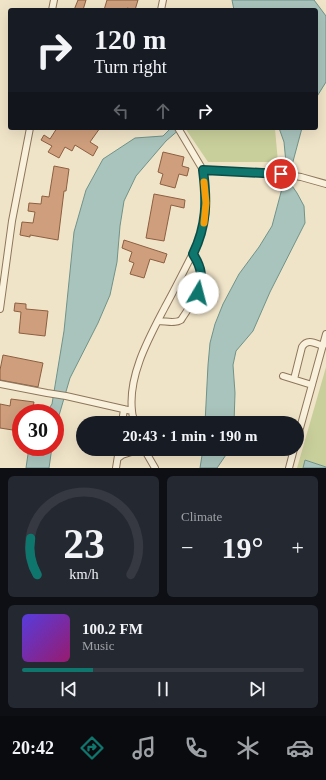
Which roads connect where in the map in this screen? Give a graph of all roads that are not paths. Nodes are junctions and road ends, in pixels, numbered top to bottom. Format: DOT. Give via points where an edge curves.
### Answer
graph roads {
  1 [pos="30,130"];
  2 [pos="179,130"];
  3 [pos="203,170"];
  4 [pos="326,184"];
  5 [pos="193,254"];
  6 [pos="0,309"];
  7 [pos="158,321"];
  8 [pos="326,334"];
  9 [pos="323,346"];
  10 [pos="283,376"];
  11 [pos="294,379"];
  12 [pos="0,384"];
  13 [pos="312,385"];
  14 [pos="124,409"];
  15 [pos="132,411"];
  16 [pos="123,416"];
  17 [pos="133,416"];
  18 [pos="303,416"];
  19 [pos="122,456"];
  20 [pos="147,456"];
  21 [pos="292,456"];
  22 [pos="118,458"];
  23 [pos="116,468"];
  24 [pos="155,468"];
  25 [pos="289,468"];
  1 -- 6 [label="street" via="12,221"];
  2 -- 3 [label="street"];
  3 -- 4 [label="street" via="281,174"];
  3 -- 5 [label="street" via="205,217"];
  5 -- 7 [label="street"];
  5 -- 7 [label="street" via="201,271 198,293 181,320"];
  7 -- 15 [label="street" via="137,372"];
  8 -- 9 [label="street"];
  9 -- 11 [label="street" via="310,342 304,344"];
  9 -- 13 [label="street"];
  10 -- 11 [label="street"];
  11 -- 13 [label="street"];
  12 -- 14 [label="street"];
  13 -- 18 [label="street"];
  14 -- 15 [label="street"];
  14 -- 16 [label="street"];
  15 -- 17 [label="street"];
  19 -- 22 [label="street"];
  20 -- 24 [label="street"];
  21 -- 25 [label="street"];
  22 -- 23 [label="street"];
}
